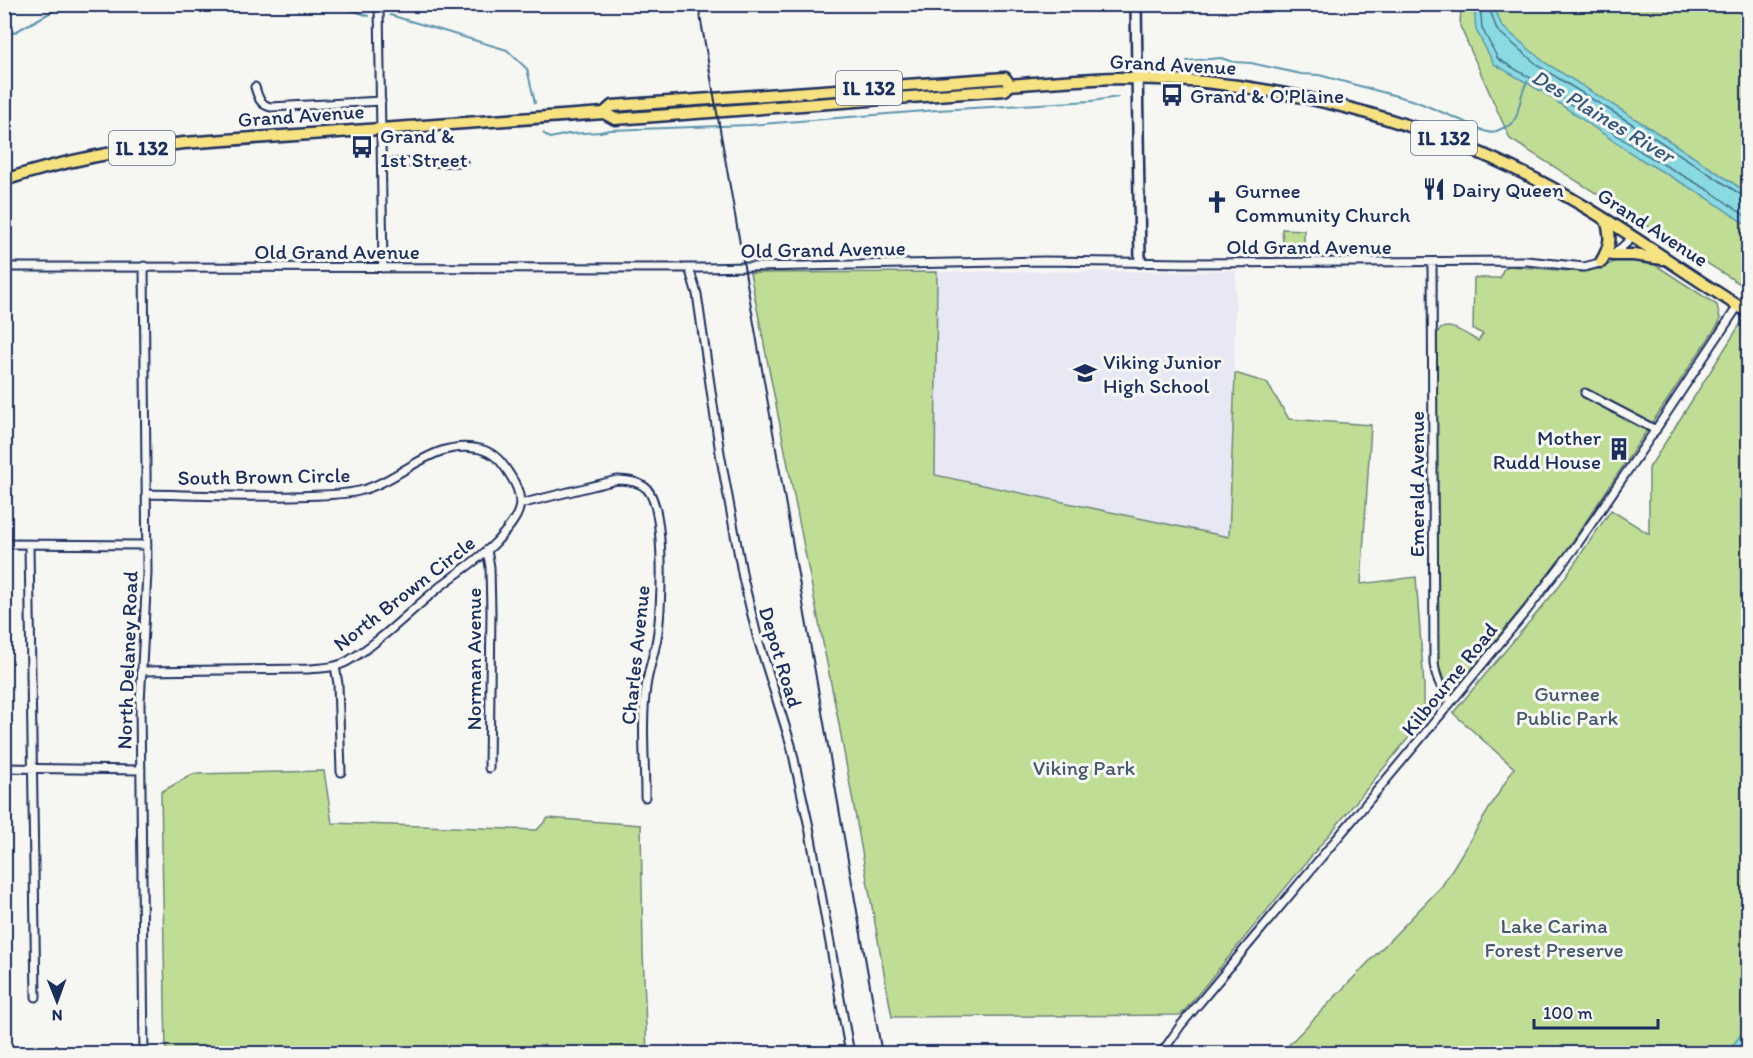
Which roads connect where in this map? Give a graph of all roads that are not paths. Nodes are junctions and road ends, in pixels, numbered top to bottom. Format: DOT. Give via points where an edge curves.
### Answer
graph roads {
  1 [pos="379,4"];
  2 [pos="1136,4"];
  3 [pos="1137,79"];
  4 [pos="255,87"];
  5 [pos="381,101"];
  6 [pos="381,129"];
  7 [pos="463,162"];
  8 [pos="382,163"];
  9 [pos="4,180"];
  10 [pos="1606,220"];
  11 [pos="1632,238"];
  12 [pos="1613,255"];
  13 [pos="1666,259"];
  14 [pos="1140,262"];
  15 [pos="1432,262"];
  16 [pos="1601,262"];
  17 [pos="4,267"];
  18 [pos="144,267"];
  19 [pos="383,268"];
  20 [pos="689,268"];
  21 [pos="1738,306"];
  22 [pos="1749,312"];
  23 [pos="1585,393"];
  24 [pos="1656,430"];
  25 [pos="146,494"];
  26 [pos="520,504"];
  27 [pos="4,544"];
  28 [pos="29,545"];
  29 [pos="147,545"];
  30 [pos="487,550"];
  31 [pos="335,666"];
  32 [pos="141,671"];
  33 [pos="1452,701"];
  34 [pos="4,768"];
  35 [pos="489,768"];
  36 [pos="33,769"];
  37 [pos="141,770"];
  38 [pos="341,772"];
  39 [pos="645,797"];
  40 [pos="36,997"];
  41 [pos="144,1053"];
  42 [pos="850,1053"];
  43 [pos="1161,1053"];
  1 -- 5 [label="street"];
  2 -- 3 [label="street"];
  3 -- 6 [label="main road, Grand Avenue / IL 132" via="1010,85 1005,78 612,106 604,113"];
  3 -- 10 [label="main road, Grand Avenue / IL 132" via="1244,87 1369,113 1487,156"];
  3 -- 14 [label="street"];
  4 -- 5 [label="street" via="260,101 272,107"];
  5 -- 6 [label="street"];
  6 -- 8 [label="street"];
  6 -- 9 [label="main road, Grand Avenue / IL 132" via="158,146 85,158"];
  7 -- 8 [label="street"];
  8 -- 19 [label="street"];
  10 -- 11 [label="main road, Grand Avenue / IL 132"];
  10 -- 16 [label="main road" via="1610,243"];
  11 -- 12 [label="street, Old Grand Avenue"];
  11 -- 13 [label="main road, Grand Avenue / IL 132"];
  12 -- 13 [label="main road"];
  12 -- 16 [label="street, Old Grand Avenue"];
  13 -- 21 [label="main road, Grand Avenue / IL 132"];
  14 -- 15 [label="street, Old Grand Avenue"];
  14 -- 20 [label="street, Old Grand Avenue"];
  15 -- 16 [label="street, Old Grand Avenue" via="1527,261 1573,267"];
  15 -- 33 [label="street, Emerald Avenue" via="1434,663 1439,684"];
  17 -- 18 [label="street, Old Grand Avenue"];
  18 -- 19 [label="street, Old Grand Avenue"];
  18 -- 25 [label="street, North Delaney Road"];
  19 -- 20 [label="street, Old Grand Avenue"];
  20 -- 42 [label="street, Depot Road" via="697,294 742,578 798,773"];
  21 -- 22 [label="main road, Grand Avenue / IL 132"];
  21 -- 24 [label="street, Kilbourne Road"];
  23 -- 24 [label="street"];
  24 -- 33 [label="street, Kilbourne Road" via="1576,546"];
  25 -- 26 [label="street, South Brown Circle" via="348,493 385,481 433,453 468,447 498,458 515,483"];
  25 -- 29 [label="street, North Delaney Road"];
  26 -- 30 [label="street, North Brown Circle" via="512,523"];
  26 -- 39 [label="street, Charles Avenue" via="627,480 647,489 656,506 660,611 643,721"];
  27 -- 28 [label="street"];
  28 -- 29 [label="street"];
  28 -- 36 [label="street"];
  29 -- 32 [label="street, North Delaney Road"];
  30 -- 31 [label="street, North Brown Circle" via="374,642"];
  30 -- 35 [label="street, Norman Avenue" via="491,612"];
  31 -- 32 [label="street, North Brown Circle"];
  31 -- 38 [label="street"];
  32 -- 37 [label="street, North Delaney Road"];
  33 -- 43 [label="street, Kilbourne Road"];
  34 -- 36 [label="street"];
  36 -- 37 [label="street"];
  36 -- 40 [label="street"];
  37 -- 41 [label="street, North Delaney Road"];
}
